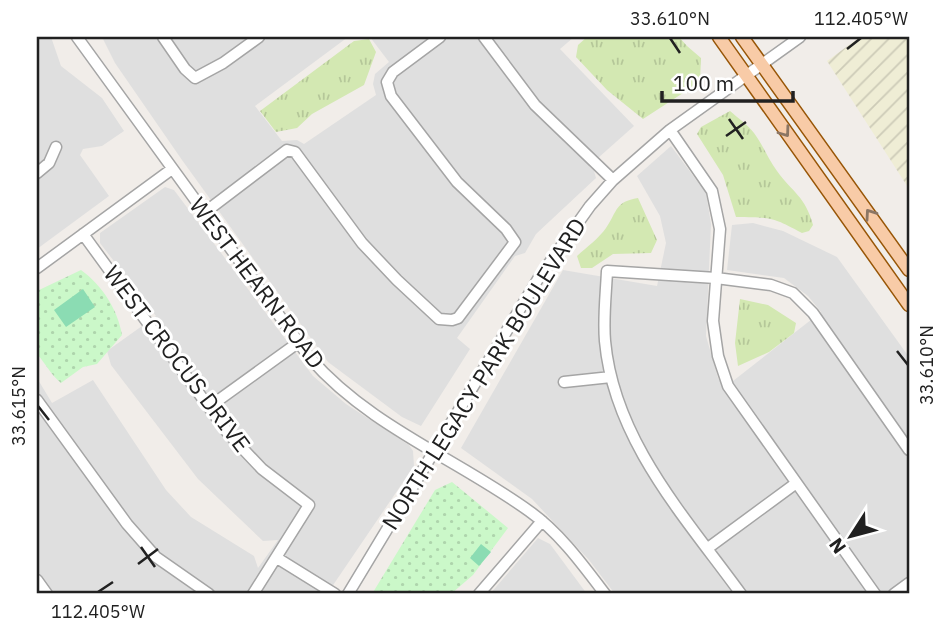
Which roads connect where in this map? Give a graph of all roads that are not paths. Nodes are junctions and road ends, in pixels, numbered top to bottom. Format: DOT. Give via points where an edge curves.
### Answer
graph roads {
  1 [pos="77,37"];
  2 [pos="163,37"];
  3 [pos="259,37"];
  4 [pos="440,37"];
  5 [pos="484,37"];
  6 [pos="719,37"];
  7 [pos="742,37"];
  8 [pos="800,37"];
  9 [pos="762,64"];
  10 [pos="747,75"];
  11 [pos="670,130"];
  12 [pos="57,147"];
  13 [pos="172,169"];
  14 [pos="37,173"];
  15 [pos="613,180"];
  16 [pos="204,213"];
  17 [pos="83,234"];
  18 [pos="37,268"];
  19 [pos="909,270"];
  20 [pos="716,278"];
  21 [pos="909,305"];
  22 [pos="299,342"];
  23 [pos="611,377"];
  24 [pos="564,382"];
  25 [pos="37,400"];
  26 [pos="209,407"];
  27 [pos="909,450"];
  28 [pos="435,451"];
  29 [pos="795,484"];
  30 [pos="542,521"];
  31 [pos="708,548"];
  32 [pos="277,558"];
  33 [pos="37,580"];
  34 [pos="909,583"];
  35 [pos="47,594"];
  36 [pos="209,594"];
  37 [pos="253,594"];
  38 [pos="335,594"];
  39 [pos="348,594"];
  40 [pos="478,594"];
  41 [pos="605,594"];
  42 [pos="741,594"];
  43 [pos="875,594"];
  44 [pos="894,594"];
  1 -- 13 [label="street, WEST HEARN ROAD"];
  2 -- 3 [label="street" via="195,78"];
  4 -- 16 [label="street" via="393,72 387,82 391,96 457,182 515,242 458,318 439,318 397,280 362,243 295,152 287,150"];
  5 -- 15 [label="street" via="535,106"];
  6 -- 10 [label="main road"];
  7 -- 9 [label="main road"];
  8 -- 9 [label="street, NORTH LEGACY PARK BOULEVARD"];
  9 -- 10 [label="street, NORTH LEGACY PARK BOULEVARD"];
  19 -- 9 [label="main road, one-way"];
  10 -- 11 [label="street, NORTH LEGACY PARK BOULEVARD"];
  10 -- 21 [label="main road, one-way"];
  11 -- 15 [label="street, NORTH LEGACY PARK BOULEVARD"];
  11 -- 20 [label="street" via="712,191 720,229"];
  12 -- 14 [label="street"];
  13 -- 16 [label="street, WEST HEARN ROAD"];
  13 -- 17 [label="street"];
  15 -- 28 [label="street, NORTH LEGACY PARK BOULEVARD" via="556,252"];
  16 -- 22 [label="street, WEST HEARN ROAD"];
  17 -- 18 [label="street"];
  17 -- 26 [label="street, WEST CROCUS DRIVE"];
  20 -- 23 [label="street" via="607,271 605,340"];
  20 -- 27 [label="street" via="771,285 793,293 813,313"];
  20 -- 29 [label="street" via="713,321 728,386"];
  22 -- 26 [label="street"];
  22 -- 28 [label="street, WEST HEARN ROAD" via="328,378 368,411"];
  23 -- 24 [label="street"];
  23 -- 31 [label="street" via="617,403 640,453"];
  25 -- 36 [label="street" via="156,557"];
  26 -- 32 [label="street, WEST CROCUS DRIVE" via="262,469 309,505"];
  28 -- 30 [label="street, WEST HEARN ROAD"];
  28 -- 39 [label="street, NORTH LEGACY PARK BOULEVARD"];
  29 -- 31 [label="street"];
  29 -- 43 [label="street"];
  30 -- 40 [label="street"];
  30 -- 41 [label="street, WEST HEARN ROAD"];
  31 -- 42 [label="street"];
  32 -- 37 [label="street"];
  32 -- 38 [label="street"];
  33 -- 35 [label="street"];
  34 -- 44 [label="street"];
}
